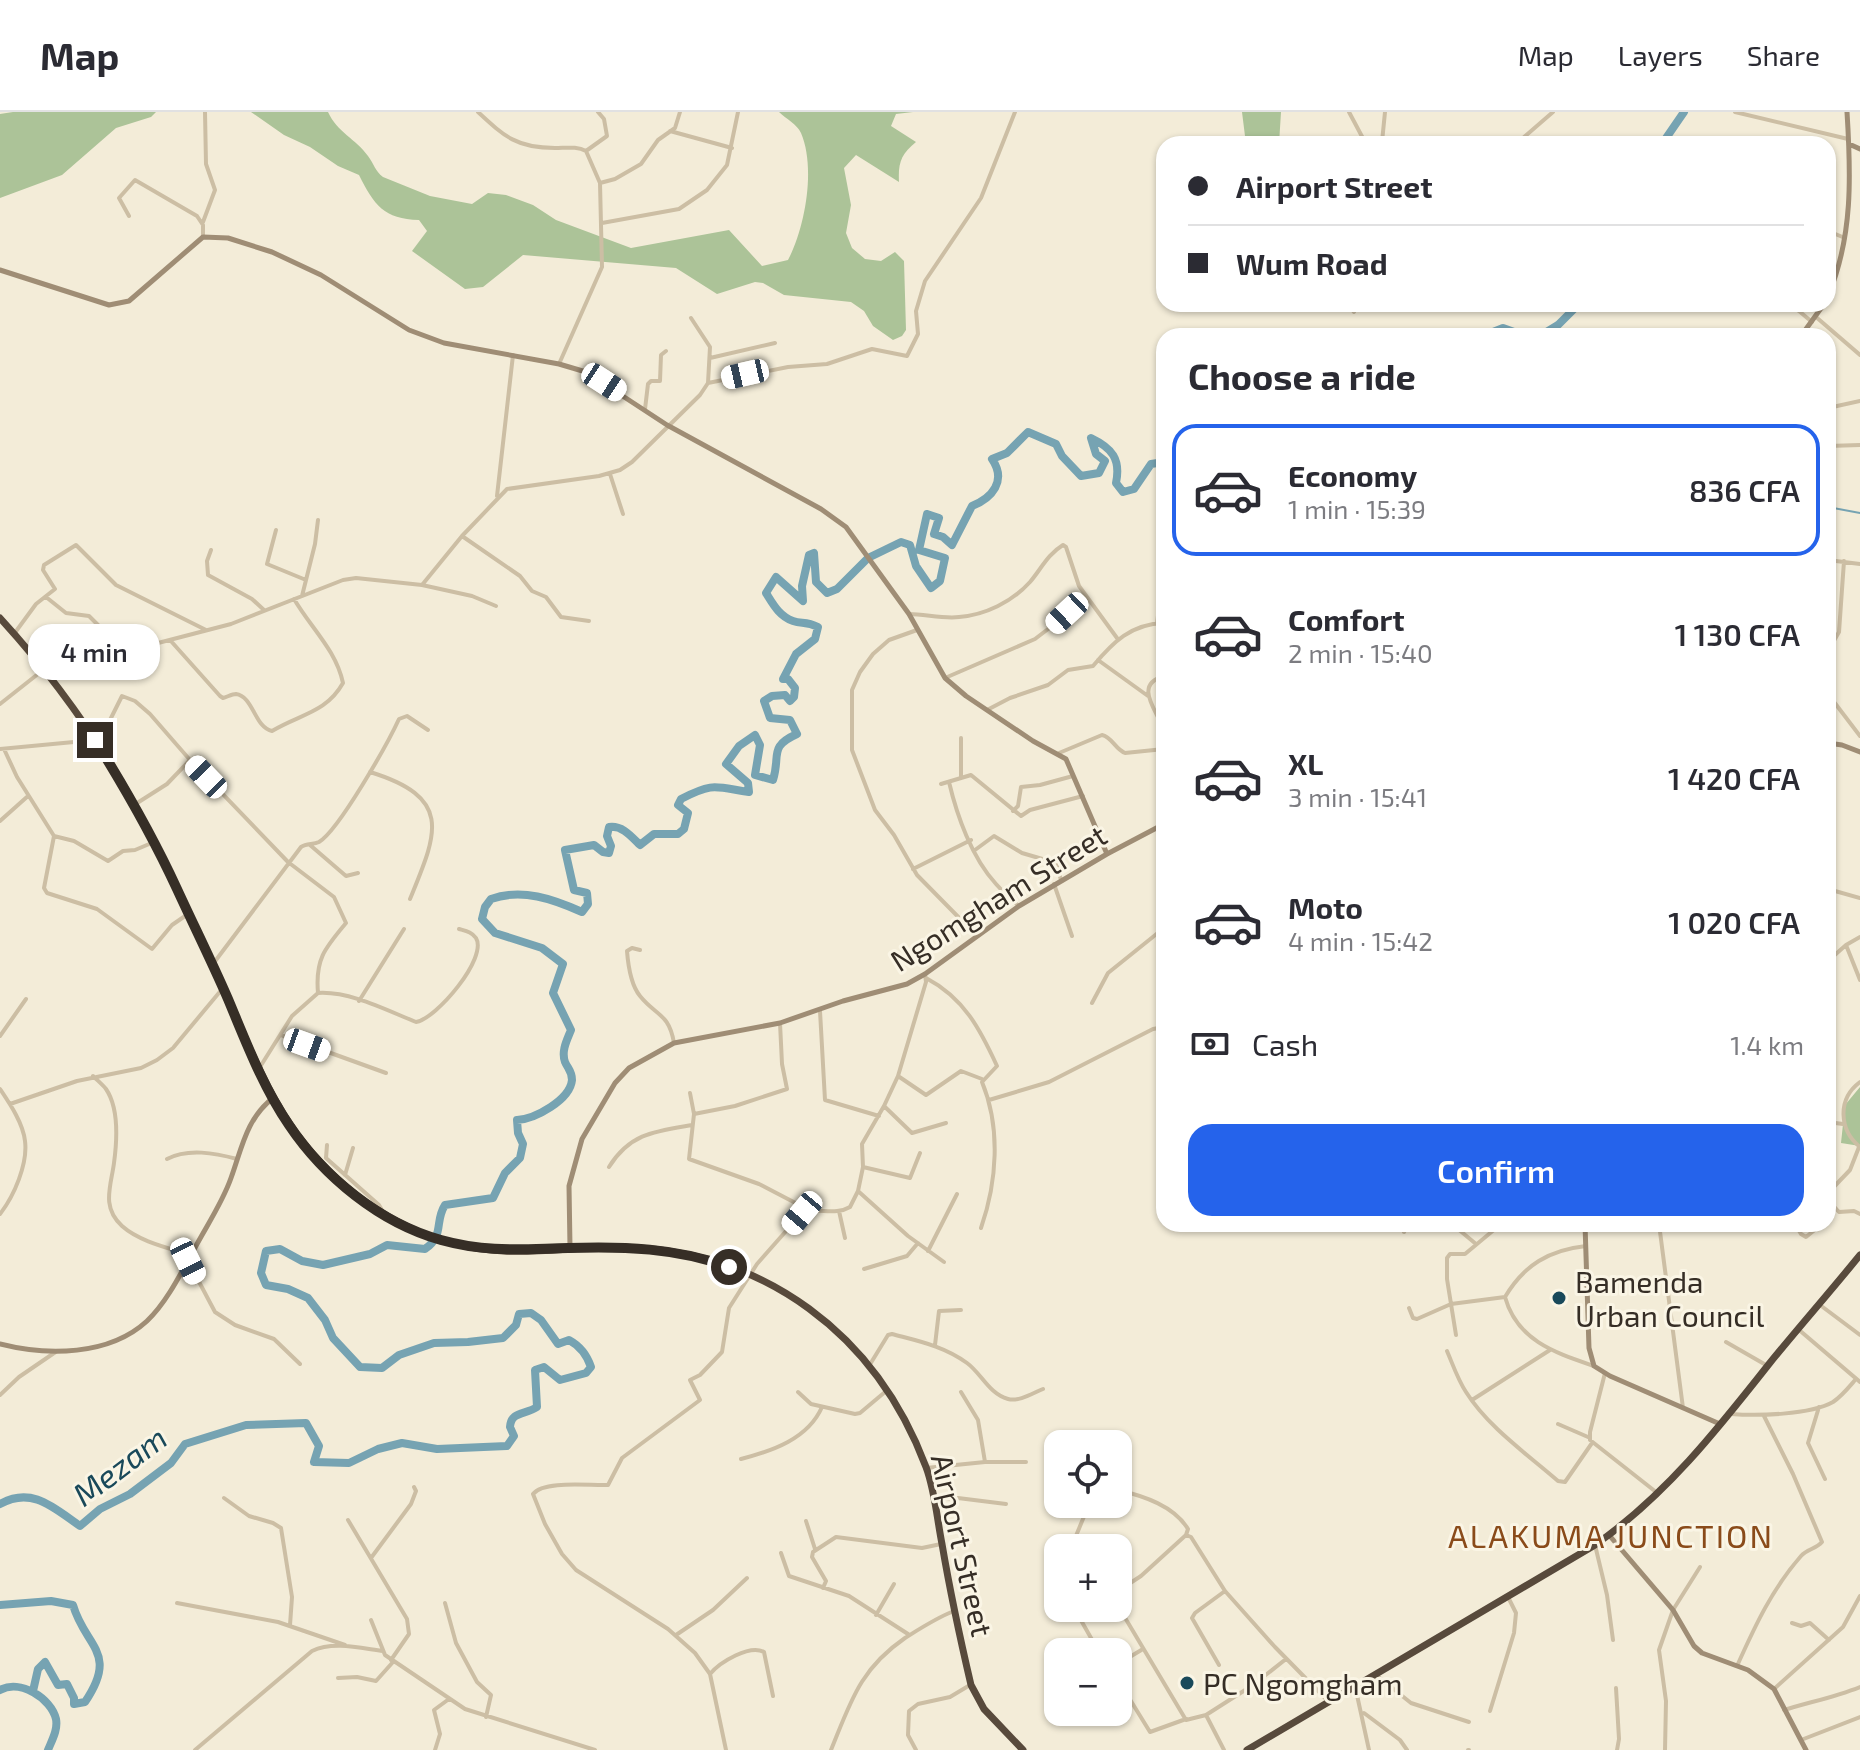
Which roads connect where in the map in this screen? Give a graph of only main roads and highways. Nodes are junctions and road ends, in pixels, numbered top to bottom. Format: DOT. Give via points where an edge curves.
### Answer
graph roads {
  1 [pos="0,618"];
  2 [pos="1860,1255"];
  3 [pos="1023,1750"];
  4 [pos="1247,1750"];
  1 -- 3 [label="highway, Airport Street" via="95,740 134,805 289,1124 320,1163 359,1198 412,1230 453,1243 509,1251 626,1247 709,1260 792,1296 845,1337 886,1391 926,1468 971,1685 991,1717"];
  2 -- 4 [label="highway" via="1731,1414 1658,1494 1609,1535"];
}
